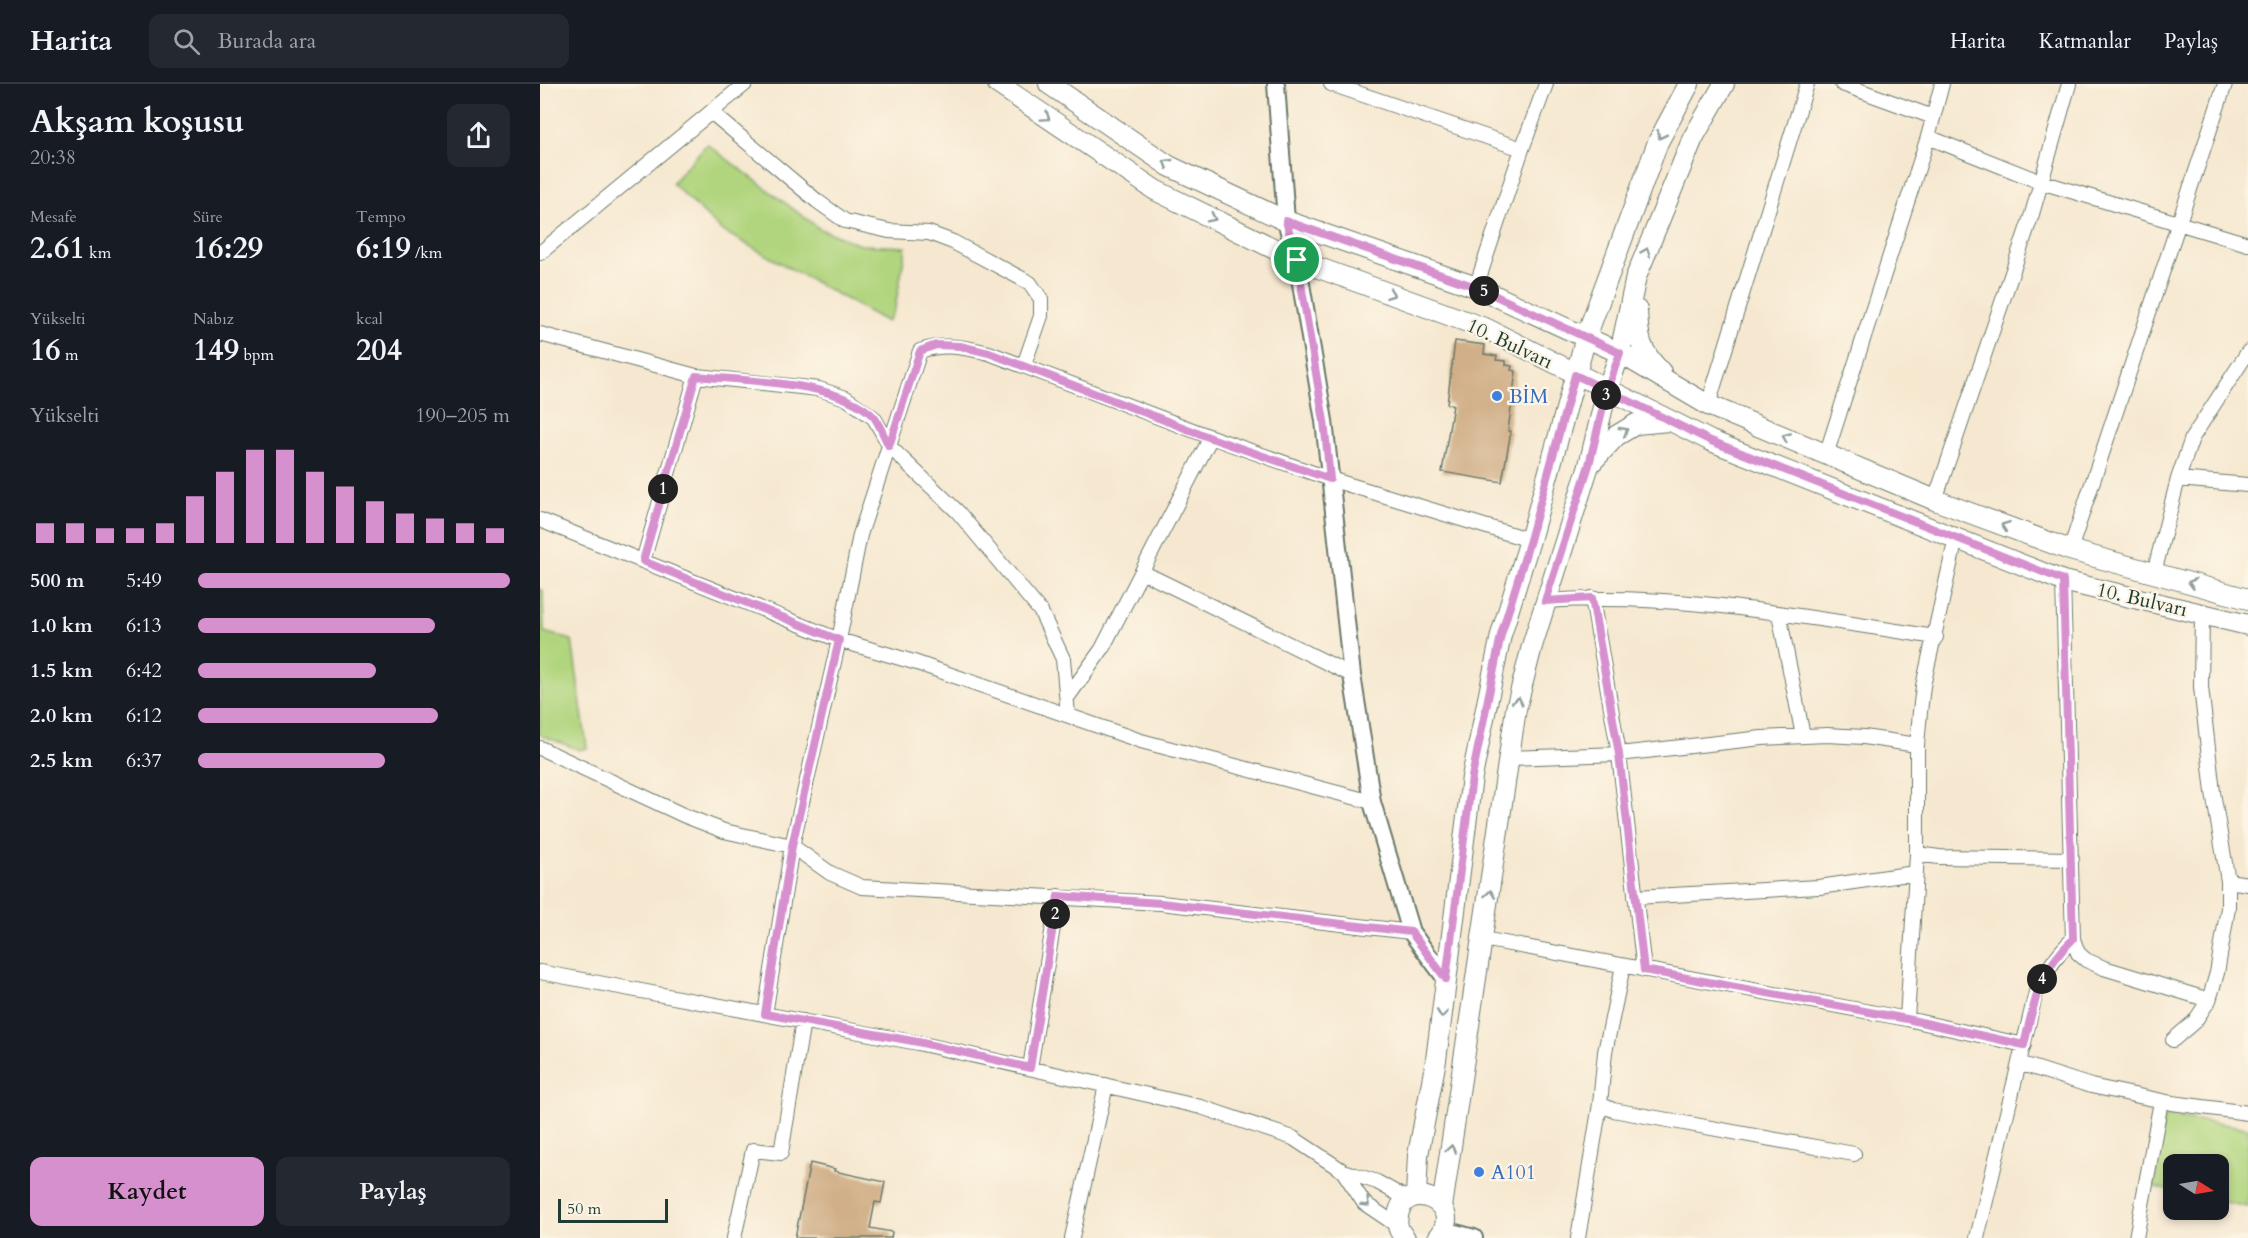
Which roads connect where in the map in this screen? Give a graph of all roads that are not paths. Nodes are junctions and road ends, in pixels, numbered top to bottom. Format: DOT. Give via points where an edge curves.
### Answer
graph roads {
  1 [pos="745,84"];
  2 [pos="998,84"];
  3 [pos="1048,84"];
  4 [pos="1276,84"];
  5 [pos="1331,84"];
  6 [pos="1546,84"];
  7 [pos="1689,84"];
  8 [pos="1724,84"];
  9 [pos="1808,84"];
  10 [pos="1842,84"];
  11 [pos="2069,84"];
  12 [pos="2225,84"];
  13 [pos="1940,85"];
  14 [pos="711,112"];
  15 [pos="1933,117"];
  16 [pos="1928,137"];
  17 [pos="1522,149"];
  18 [pos="2041,182"];
  19 [pos="1286,221"];
  20 [pos="2178,225"];
  21 [pos="2248,244"];
  22 [pos="540,254"];
  23 [pos="1297,260"];
  24 [pos="1636,277"];
  25 [pos="1476,287"];
  26 [pos="540,334"];
  27 [pos="1586,337"];
  28 [pos="2248,352"];
  29 [pos="1620,353"];
  30 [pos="1024,365"];
  31 [pos="1575,375"];
  32 [pos="696,376"];
  33 [pos="1607,390"];
  34 [pos="1680,390"];
  35 [pos="1708,405"];
  36 [pos="1671,421"];
  37 [pos="1211,438"];
  38 [pos="889,446"];
  39 [pos="1826,455"];
  40 [pos="1589,465"];
  41 [pos="1330,479"];
  42 [pos="2178,479"];
  43 [pos="2248,485"];
  44 [pos="1935,500"];
  45 [pos="540,520"];
  46 [pos="1956,538"];
  47 [pos="1530,540"];
  48 [pos="2070,550"];
  49 [pos="643,561"];
  50 [pos="1142,572"];
  51 [pos="2154,573"];
  52 [pos="2063,580"];
  53 [pos="1592,598"];
  54 [pos="2248,599"];
  55 [pos="1545,601"];
  56 [pos="1779,614"];
  57 [pos="2202,614"];
  58 [pos="2248,625"];
  59 [pos="1936,637"];
  60 [pos="839,640"];
  61 [pos="1352,675"];
  62 [pos="1067,698"];
  63 [pos="1068,715"];
  64 [pos="1803,736"];
  65 [pos="1917,745"];
  66 [pos="540,748"];
  67 [pos="1619,754"];
  68 [pos="1509,758"];
  69 [pos="1372,802"];
  70 [pos="792,846"];
  71 [pos="1917,854"];
  72 [pos="2072,859"];
  73 [pos="1915,873"];
  74 [pos="2228,881"];
  75 [pos="2248,884"];
  76 [pos="1058,896"];
  77 [pos="1635,897"];
  78 [pos="1411,932"];
  79 [pos="1483,939"];
  80 [pos="2073,939"];
  81 [pos="1623,966"];
  82 [pos="1644,970"];
  83 [pos="540,972"];
  84 [pos="1446,979"];
  85 [pos="2209,1000"];
  86 [pos="765,1014"];
  87 [pos="1907,1019"];
  88 [pos="803,1021"];
  89 [pos="2173,1040"];
  90 [pos="2024,1045"];
  91 [pos="2019,1063"];
  92 [pos="1030,1068"];
  93 [pos="1106,1085"];
  94 [pos="2161,1101"];
  95 [pos="1600,1104"];
  96 [pos="2248,1113"];
  97 [pos="1854,1154"];
  98 [pos="1343,1171"];
  99 [pos="1412,1198"];
  100 [pos="1442,1207"];
  101 [pos="1401,1234"];
  102 [pos="1441,1234"];
  103 [pos="1470,1237"];
  104 [pos="734,1238"];
  105 [pos="1072,1238"];
  106 [pos="1578,1238"];
  107 [pos="1977,1238"];
  108 [pos="2136,1238"];
  1 -- 14 [label="street"];
  2 -- 23 [label="main road, 10. Bulvarı, one-way" via="1155,190"];
  19 -- 3 [label="main road, 10. Bulvarı, one-way" via="1169,166"];
  4 -- 19 [label="street"];
  5 -- 17 [label="street"];
  6 -- 17 [label="street"];
  7 -- 27 [label="main road, one-way" via="1658,142"];
  24 -- 8 [label="main road, one-way" via="1693,138"];
  9 -- 35 [label="street"];
  10 -- 15 [label="street"];
  11 -- 18 [label="street"];
  12 -- 20 [label="street"];
  13 -- 15 [label="street"];
  14 -- 22 [label="street"];
  14 -- 30 [label="street" via="845,221 889,231 929,233 1030,283 1041,299 1041,316"];
  15 -- 16 [label="street"];
  16 -- 18 [label="street"];
  16 -- 39 [label="street"];
  17 -- 25 [label="street"];
  18 -- 20 [label="street"];
  18 -- 44 [label="street"];
  19 -- 23 [label="street"];
  19 -- 25 [label="main road, 10. Bulvarı"];
  20 -- 21 [label="street"];
  20 -- 48 [label="street"];
  23 -- 31 [label="main road, 10. Bulvarı, one-way" via="1487,329"];
  23 -- 41 [label="street"];
  24 -- 29 [label="main road"];
  24 -- 34 [label="main road" via="1638,335 1646,356"];
  25 -- 27 [label="main road, 10. Bulvarı"];
  26 -- 32 [label="street"];
  27 -- 29 [label="main road, 10. Bulvarı"];
  27 -- 31 [label="main road"];
  28 -- 42 [label="street" via="2192,438"];
  29 -- 33 [label="main road"];
  29 -- 34 [label="main road, 10. Bulvarı"];
  30 -- 37 [label="street"];
  30 -- 38 [label="street" via="960,346 936,345 920,351"];
  31 -- 33 [label="main road, 10. Bulvarı"];
  31 -- 47 [label="main road"];
  32 -- 38 [label="street" via="819,389 846,398 874,418"];
  32 -- 49 [label="street"];
  33 -- 36 [label="main road, 10. Bulvarı"];
  33 -- 40 [label="main road"];
  34 -- 35 [label="main road, 10. Bulvarı"];
  39 -- 35 [label="main road, 10. Bulvarı, one-way"];
  40 -- 36 [label="main road, one-way" via="1616,436 1636,424"];
  36 -- 46 [label="main road, 10. Bulvarı" via="1711,441"];
  37 -- 41 [label="street"];
  37 -- 50 [label="street"];
  38 -- 60 [label="street" via="860,535"];
  38 -- 62 [label="street" via="958,512 1041,612 1063,659"];
  39 -- 44 [label="main road, 10. Bulvarı"];
  40 -- 55 [label="main road"];
  41 -- 47 [label="street"];
  41 -- 61 [label="street"];
  42 -- 43 [label="street"];
  42 -- 51 [label="street"];
  48 -- 44 [label="main road, 10. Bulvarı, one-way"];
  45 -- 49 [label="street"];
  46 -- 52 [label="main road, 10. Bulvarı"];
  46 -- 59 [label="street"];
  47 -- 84 [label="main road" via="1501,635 1472,777"];
  48 -- 51 [label="main road, 10. Bulvarı"];
  49 -- 60 [label="street"];
  50 -- 61 [label="street"];
  50 -- 62 [label="street" via="1102,649"];
  54 -- 51 [label="main road, 10. Bulvarı, one-way"];
  52 -- 57 [label="main road, 10. Bulvarı"];
  52 -- 72 [label="street"];
  53 -- 55 [label="street"];
  53 -- 56 [label="street" via="1657,600"];
  53 -- 67 [label="street"];
  68 -- 55 [label="main road, one-way" via="1516,709"];
  56 -- 59 [label="street"];
  56 -- 64 [label="street"];
  57 -- 58 [label="main road, 10. Bulvarı"];
  57 -- 74 [label="street" via="2201,687"];
  59 -- 65 [label="street" via="1923,686"];
  60 -- 63 [label="street"];
  60 -- 70 [label="street"];
  61 -- 69 [label="street"];
  62 -- 63 [label="street"];
  63 -- 69 [label="street" via="1141,741"];
  64 -- 65 [label="street" via="1864,737"];
  64 -- 67 [label="street"];
  65 -- 71 [label="street"];
  66 -- 70 [label="street" via="714,828"];
  67 -- 68 [label="street"];
  67 -- 77 [label="street"];
  79 -- 68 [label="main road, one-way"];
  69 -- 78 [label="street"];
  70 -- 76 [label="street" via="830,873 862,887"];
  70 -- 86 [label="street"];
  71 -- 72 [label="street"];
  71 -- 73 [label="street"];
  72 -- 80 [label="street"];
  73 -- 77 [label="street" via="1819,887"];
  73 -- 87 [label="street"];
  74 -- 75 [label="street"];
  74 -- 85 [label="street" via="2228,908"];
  76 -- 78 [label="street" via="1161,903"];
  76 -- 92 [label="street"];
  77 -- 82 [label="street"];
  78 -- 84 [label="street"];
  79 -- 81 [label="street"];
  100 -- 79 [label="main road, one-way"];
  80 -- 85 [label="street" via="2078,953 2086,960"];
  80 -- 90 [label="street" via="2056,955 2036,992"];
  81 -- 82 [label="street"];
  81 -- 95 [label="street" via="1605,1052"];
  82 -- 87 [label="street"];
  83 -- 86 [label="street"];
  84 -- 99 [label="main road, one-way"];
  85 -- 89 [label="street" via="2195,1021"];
  86 -- 88 [label="street"];
  87 -- 90 [label="street"];
  88 -- 92 [label="street"];
  88 -- 104 [label="street" via="781,1153 753,1150"];
  90 -- 91 [label="street"];
  91 -- 94 [label="street" via="2091,1086"];
  91 -- 107 [label="street"];
  92 -- 93 [label="street"];
  93 -- 98 [label="street" via="1201,1107 1293,1138"];
  93 -- 105 [label="street"];
  94 -- 96 [label="street"];
  94 -- 108 [label="street"];
  95 -- 97 [label="street" via="1613,1110"];
  95 -- 106 [label="street"];
  98 -- 99 [label="street"];
  98 -- 101 [label="street, one-way" via="1364,1203"];
  99 -- 100 [label="main road" via="1431,1198"];
  99 -- 101 [label="main road" via="1399,1211"];
  100 -- 102 [label="main road" via="1445,1214"];
  102 -- 103 [label="street"];
}
